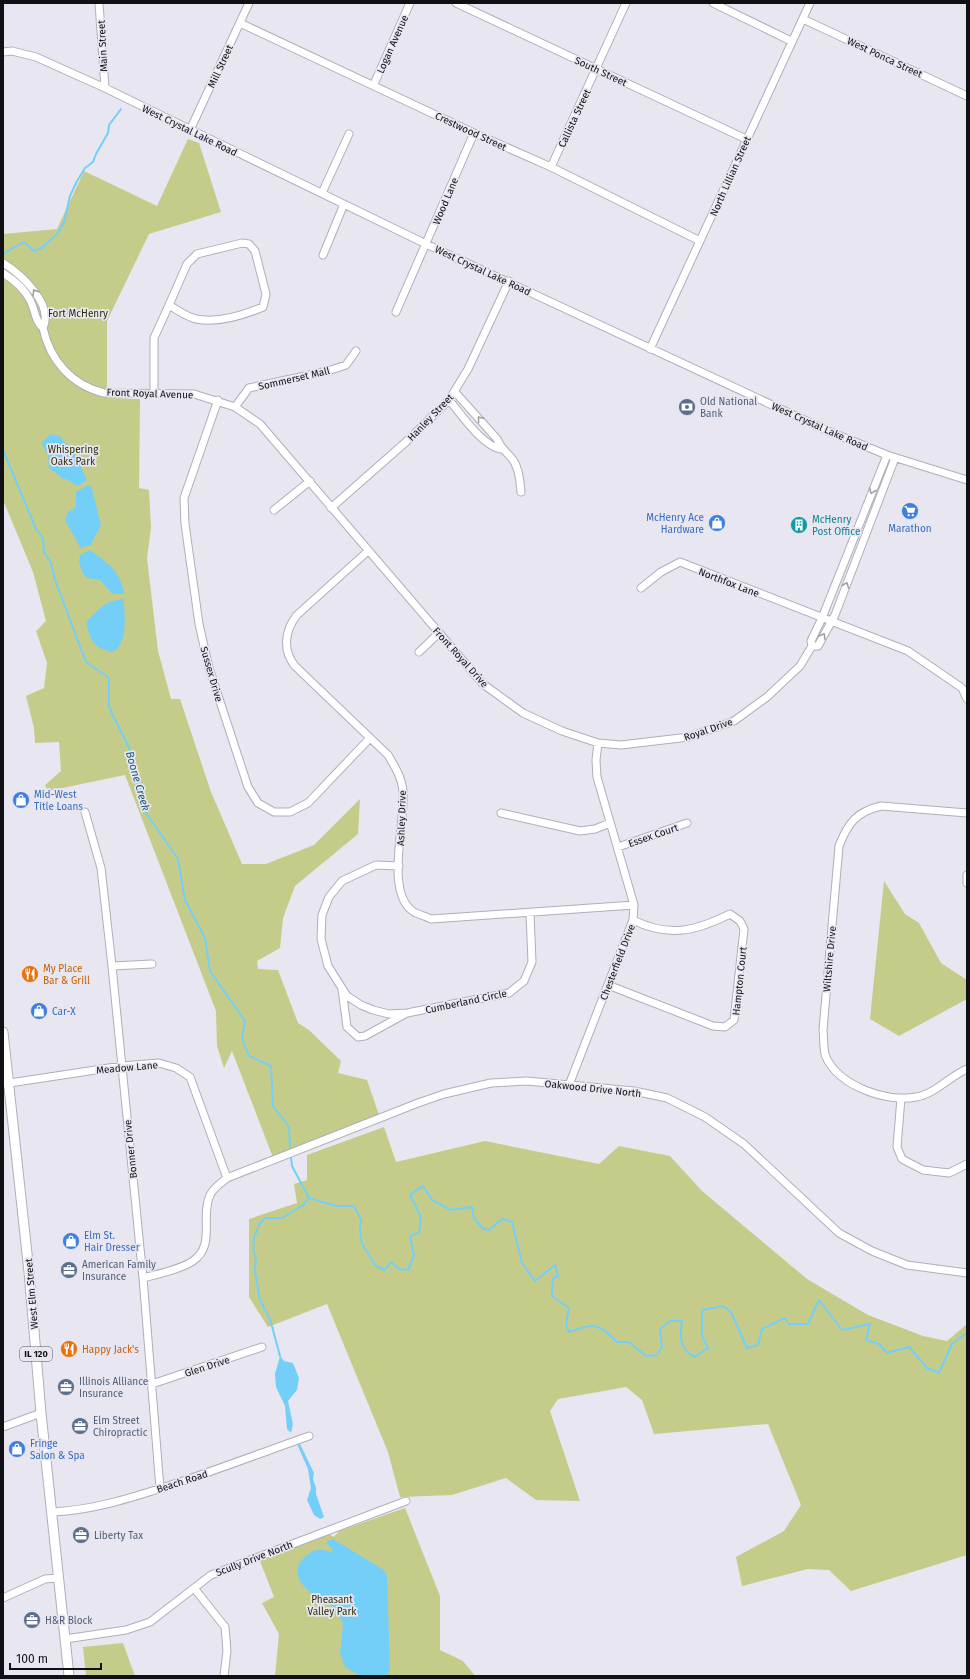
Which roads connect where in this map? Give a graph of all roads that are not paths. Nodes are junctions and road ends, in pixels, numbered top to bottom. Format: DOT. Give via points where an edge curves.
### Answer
graph roads {
  1 [pos="99,3"];
  2 [pos="249,3"];
  3 [pos="410,3"];
  4 [pos="456,3"];
  5 [pos="626,3"];
  6 [pos="714,3"];
  7 [pos="810,3"];
  8 [pos="803,19"];
  9 [pos="240,22"];
  10 [pos="791,41"];
  11 [pos="3,52"];
  12 [pos="596,69"];
  13 [pos="374,84"];
  14 [pos="105,88"];
  15 [pos="967,96"];
  16 [pos="190,130"];
  17 [pos="474,133"];
  18 [pos="349,134"];
  19 [pos="746,139"];
  20 [pos="551,167"];
  21 [pos="322,193"];
  22 [pos="344,204"];
  23 [pos="700,241"];
  24 [pos="426,244"];
  25 [pos="322,255"];
  26 [pos="3,263"];
  27 [pos="3,273"];
  28 [pos="508,281"];
  29 [pos="168,305"];
  30 [pos="396,312"];
  31 [pos="43,328"];
  32 [pos="650,349"];
  33 [pos="356,351"];
  34 [pos="154,392"];
  35 [pos="455,392"];
  36 [pos="218,400"];
  37 [pos="449,400"];
  38 [pos="235,407"];
  39 [pos="501,449"];
  40 [pos="887,455"];
  41 [pos="895,458"];
  42 [pos="967,480"];
  43 [pos="310,481"];
  44 [pos="521,492"];
  45 [pos="331,508"];
  46 [pos="274,510"];
  47 [pos="368,551"];
  48 [pos="641,588"];
  49 [pos="822,618"];
  50 [pos="832,622"];
  51 [pos="439,633"];
  52 [pos="812,646"];
  53 [pos="418,652"];
  54 [pos="967,699"];
  55 [pos="370,738"];
  56 [pos="598,743"];
  57 [pos="85,812"];
  58 [pos="501,813"];
  59 [pos="967,813"];
  60 [pos="610,823"];
  61 [pos="687,823"];
  62 [pos="618,847"];
  63 [pos="399,866"];
  64 [pos="967,875"];
  65 [pos="967,883"];
  66 [pos="634,905"];
  67 [pos="530,913"];
  68 [pos="633,920"];
  69 [pos="152,964"];
  70 [pos="112,966"];
  71 [pos="608,985"];
  72 [pos="342,989"];
  73 [pos="407,1013"];
  74 [pos="3,1032"];
  75 [pos="122,1066"];
  76 [pos="967,1069"];
  77 [pos="6,1083"];
  78 [pos="569,1085"];
  79 [pos="901,1098"];
  80 [pos="967,1164"];
  81 [pos="227,1178"];
  82 [pos="967,1273"];
  83 [pos="143,1278"];
  84 [pos="262,1347"];
  85 [pos="152,1384"];
  86 [pos="41,1413"];
  87 [pos="3,1427"];
  88 [pos="309,1436"];
  89 [pos="160,1488"];
  90 [pos="406,1501"];
  91 [pos="52,1512"];
  92 [pos="58,1578"];
  93 [pos="194,1588"];
  94 [pos="3,1598"];
  95 [pos="65,1639"];
  96 [pos="69,1676"];
  97 [pos="224,1676"];
  1 -- 14 [label="street, Main Street"];
  2 -- 9 [label="street, Mill Street"];
  3 -- 13 [label="street, Logan Avenue"];
  4 -- 12 [label="street, South Street"];
  5 -- 12 [label="street, Callista Street"];
  6 -- 10 [label="street"];
  7 -- 8 [label="street, North Lillian Street"];
  8 -- 10 [label="street, North Lillian Street"];
  8 -- 15 [label="street, West Ponca Street"];
  9 -- 13 [label="street, Crestwood Street"];
  9 -- 16 [label="street, Mill Street"];
  10 -- 19 [label="street, North Lillian Street"];
  11 -- 14 [label="street, West Crystal Lake Road" via="17,52 36,57"];
  12 -- 19 [label="street, South Street"];
  12 -- 20 [label="street, Callista Street"];
  13 -- 17 [label="street, Crestwood Street"];
  14 -- 16 [label="street, West Crystal Lake Road"];
  16 -- 21 [label="street, West Crystal Lake Road"];
  17 -- 20 [label="street, Crestwood Street"];
  17 -- 24 [label="street, Wood Lane"];
  18 -- 21 [label="street"];
  19 -- 23 [label="street, North Lillian Street"];
  20 -- 23 [label="street, Crestwood Street"];
  21 -- 22 [label="street, West Crystal Lake Road"];
  22 -- 24 [label="street, West Crystal Lake Road"];
  22 -- 25 [label="street"];
  23 -- 32 [label="street, North Lillian Street"];
  24 -- 28 [label="street, West Crystal Lake Road"];
  24 -- 30 [label="street, Wood Lane"];
  31 -- 26 [label="street, Front Royal Avenue, one-way" via="44,316 36,292 24,278"];
  27 -- 31 [label="street, Front Royal Avenue" via="18,284 27,295 38,325"];
  28 -- 32 [label="street, West Crystal Lake Road"];
  28 -- 35 [label="street, Hanley Street"];
  29 -- 29 [label="street" via="187,264 196,254 242,243 250,244 255,251 266,294 262,307 212,320 195,319"];
  29 -- 34 [label="street" via="154,338"];
  31 -- 34 [label="street, Front Royal Avenue" via="51,353 73,378 104,393"];
  32 -- 40 [label="street, West Crystal Lake Road" via="828,431"];
  33 -- 38 [label="street, Sommerset Mall" via="346,365 249,388"];
  34 -- 36 [label="street, Front Royal Avenue" via="194,394"];
  35 -- 37 [label="street, Hanley Street"];
  39 -- 35 [label="street, one-way" via="497,439"];
  36 -- 38 [label="street, Front Royal Avenue"];
  36 -- 55 [label="street, Sussex Drive" via="184,498 184,524 199,624 209,668 248,787 258,803 274,812 290,812 308,803"];
  37 -- 39 [label="street" via="485,441 494,448"];
  37 -- 45 [label="street, Hanley Street"];
  38 -- 43 [label="street, Front Royal Avenue" via="260,424"];
  39 -- 44 [label="street" via="513,459"];
  40 -- 41 [label="street, West Crystal Lake Road"];
  40 -- 49 [label="street, Royal Drive, one-way"];
  41 -- 42 [label="street, West Crystal Lake Road"];
  50 -- 41 [label="street, Royal Drive, one-way"];
  43 -- 45 [label="street, Front Royal Avenue"];
  43 -- 46 [label="street"];
  45 -- 47 [label="street, Front Royal Avenue"];
  47 -- 51 [label="street, Front Royal Drive"];
  47 -- 55 [label="street, Ashley Drive" via="297,615 289,628 286,644 295,666"];
  48 -- 49 [label="street, Northfox Lane" via="661,572 680,562"];
  49 -- 50 [label="street"];
  49 -- 52 [label="street, Royal Drive" via="811,641"];
  52 -- 50 [label="street, Royal Drive, one-way" via="818,646"];
  50 -- 54 [label="street" via="908,651 962,688"];
  51 -- 53 [label="street"];
  51 -- 56 [label="street, Front Royal Drive" via="483,684 495,694 523,713 562,732"];
  52 -- 56 [label="street, Royal Drive" via="800,666 767,697 734,721 689,737 621,744"];
  55 -- 63 [label="street, Ashley Drive" via="388,754 403,791"];
  56 -- 60 [label="street, Chesterfield Drive" via="597,777"];
  57 -- 70 [label="street, Bonner Drive" via="101,868"];
  58 -- 60 [label="street" via="580,831"];
  59 -- 79 [label="street, Wiltshire Drive" via="881,806 869,809 856,817 846,829 839,846 823,1030 826,1057 844,1080 871,1093"];
  60 -- 62 [label="street, Chesterfield Drive"];
  61 -- 62 [label="street, Essex Court"];
  62 -- 66 [label="street, Chesterfield Drive"];
  63 -- 67 [label="street, Ashley Drive" via="397,880 401,896 413,912 431,918"];
  63 -- 72 [label="street, Cumberland Circle" via="376,865 342,881 329,897 322,915 321,939 328,966"];
  64 -- 65 [label="street"];
  66 -- 67 [label="street, Ashley Drive"];
  66 -- 68 [label="street, Chesterfield Drive"];
  67 -- 73 [label="street, Cumberland Circle" via="532,962 524,980 509,994"];
  68 -- 71 [label="street, Chesterfield Drive"];
  68 -- 71 [label="street, Hampton Court" via="648,928 671,931 691,930 730,914 740,921 744,929 734,1020 725,1027 713,1026"];
  69 -- 70 [label="street"];
  70 -- 75 [label="street, Bonner Drive"];
  71 -- 78 [label="street, Chesterfield Drive"];
  72 -- 73 [label="street, Cumberland Circle" via="352,1000 373,1010 389,1014"];
  72 -- 73 [label="street, Cumberland Circle" via="347,1027 358,1036 365,1036"];
  74 -- 77 [label="main road, West Elm Street / IL 120"];
  75 -- 77 [label="street, Meadow Lane"];
  75 -- 81 [label="street, Meadow Lane" via="159,1063 176,1068 190,1077"];
  75 -- 83 [label="street, Bonner Drive"];
  76 -- 79 [label="street, Wiltshire Drive" via="918,1097"];
  77 -- 86 [label="main road, West Elm Street / IL 120" via="29,1272"];
  78 -- 81 [label="street, Oakwood Drive North" via="527,1081 491,1083 444,1094"];
  78 -- 82 [label="street, Oakwood Drive North" via="634,1091 667,1098 705,1117 744,1144 839,1233 872,1251 907,1265"];
  79 -- 80 [label="street" via="897,1147 902,1159 923,1170 949,1173"];
  81 -- 83 [label="street" via="216,1186 209,1199 205,1247 192,1262"];
  83 -- 85 [label="street, Bonner Drive"];
  84 -- 85 [label="street, Glen Drive"];
  85 -- 89 [label="street, Bonner Drive"];
  86 -- 87 [label="street"];
  86 -- 91 [label="main road, West Elm Street / IL 120"];
  88 -- 89 [label="street, Beach Road"];
  89 -- 91 [label="street, Beach Road" via="117,1502 74,1511"];
  90 -- 93 [label="street, Scully Drive North" via="230,1567 211,1575"];
  91 -- 92 [label="main road, West Elm Street / IL 120"];
  92 -- 94 [label="street" via="45,1579"];
  92 -- 95 [label="main road, West Elm Street / IL 120"];
  93 -- 95 [label="street, Scully Drive North" via="150,1622 126,1630"];
  93 -- 97 [label="street" via="225,1627 227,1651"];
  95 -- 96 [label="main road, West Elm Street / IL 120"];
}
